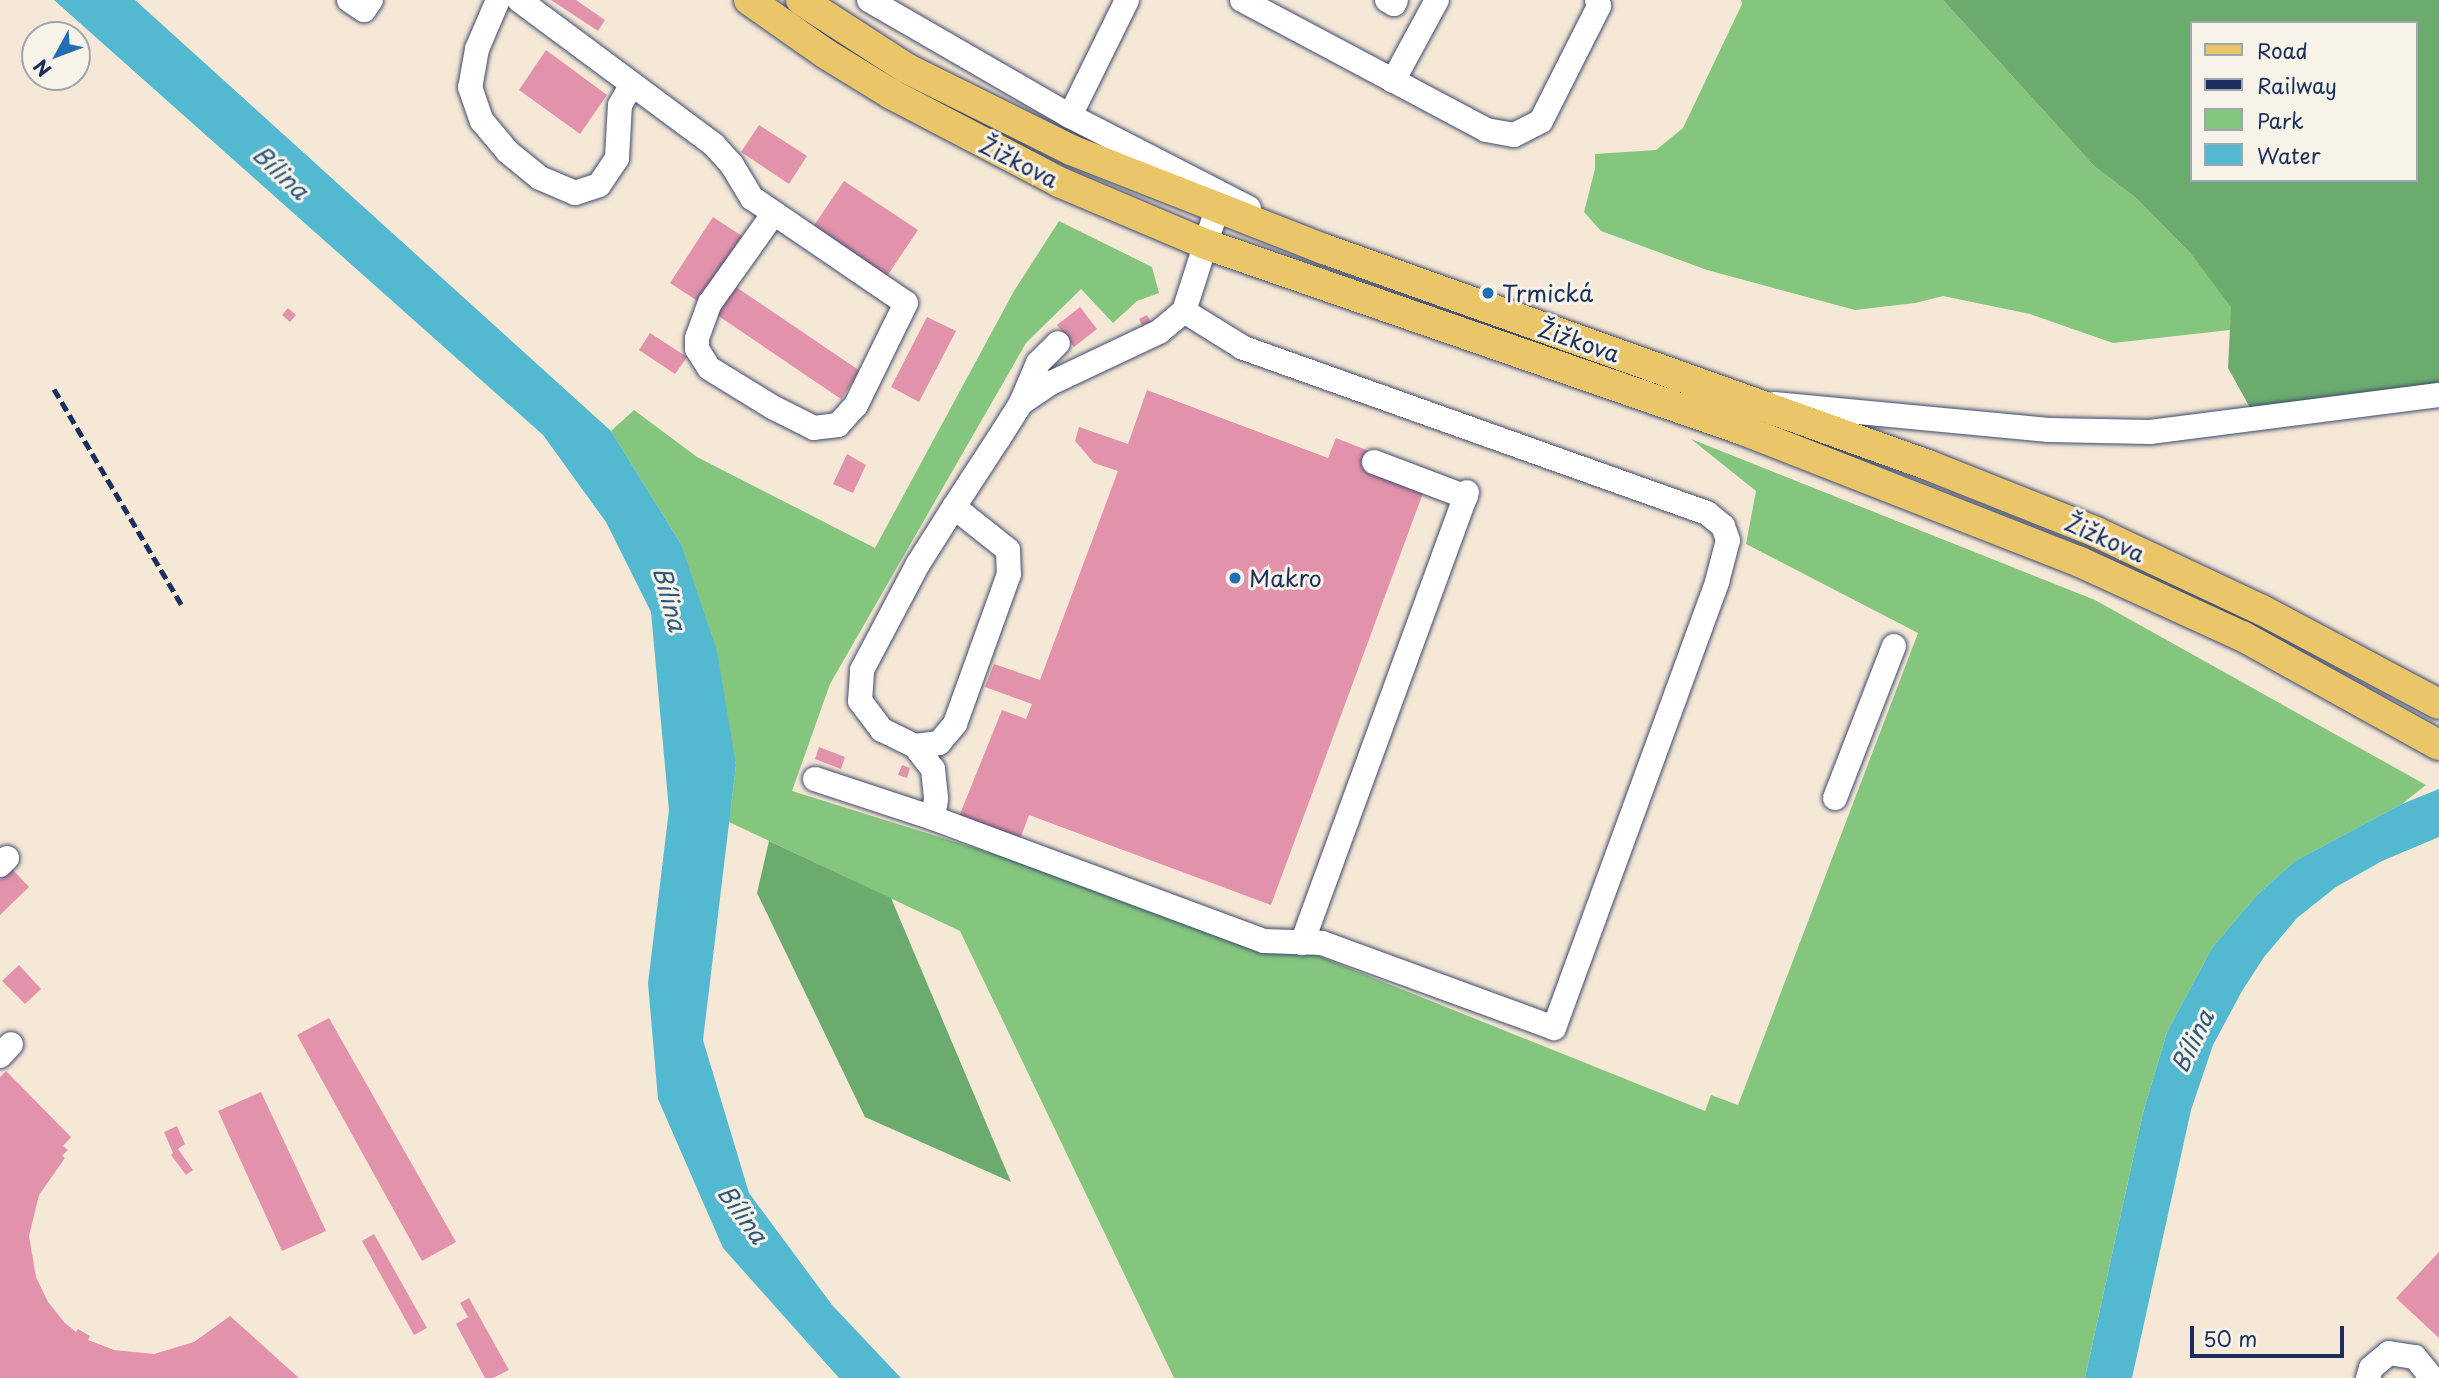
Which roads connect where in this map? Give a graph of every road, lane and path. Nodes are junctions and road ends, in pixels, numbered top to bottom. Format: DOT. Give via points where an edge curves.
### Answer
graph roads {
  1 [pos="349,0"];
  2 [pos="371,0"];
  3 [pos="498,0"];
  4 [pos="519,0"];
  5 [pos="749,0"];
  6 [pos="801,0"];
  7 [pos="869,0"];
  8 [pos="1127,0"];
  9 [pos="1242,0"];
  10 [pos="1387,0"];
  11 [pos="1396,0"];
  12 [pos="1437,0"];
  13 [pos="1597,0"];
  14 [pos="1393,81"];
  15 [pos="632,84"];
  16 [pos="1070,116"];
  17 [pos="1217,209"];
  18 [pos="774,213"];
  19 [pos="1205,244"];
  20 [pos="1324,249"];
  21 [pos="1184,311"];
  22 [pos="1058,343"];
  23 [pos="2439,395"];
  24 [pos="1021,403"];
  25 [pos="1756,403"];
  26 [pos="1374,462"];
  27 [pos="954,507"];
  28 [pos="1895,646"];
  29 [pos="2439,704"];
  30 [pos="2431,740"];
  31 [pos="915,746"];
  32 [pos="815,779"];
  33 [pos="1835,798"];
  34 [pos="933,818"];
  35 [pos="1302,943"];
  36 [pos="2368,1378"];
  37 [pos="2432,1378"];
  1 -- 2 [label="street" via="364,10"];
  3 -- 15 [label="street" via="477,49 470,87 482,121 508,152 540,178 575,193 599,185 617,158 620,105"];
  4 -- 15 [label="street"];
  5 -- 19 [label="main road, Žižkova" via="826,54 953,129 1059,183"];
  6 -- 17 [label="main road, Žižkova" via="906,68 967,100 1071,150"];
  7 -- 16 [label="street, Žižkova"];
  8 -- 16 [label="street"];
  9 -- 14 [label="street"];
  10 -- 11 [label="street" via="1394,4"];
  12 -- 14 [label="street"];
  13 -- 14 [label="street" via="1599,6 1541,121 1514,135 1486,130"];
  15 -- 18 [label="street" via="715,145 752,198"];
  16 -- 20 [label="street, Žižkova"];
  17 -- 19 [label="street"];
  17 -- 20 [label="main road, Žižkova"];
  18 -- 18 [label="street" via="906,303 856,405 838,425 814,428 774,408 709,368 697,349 710,303"];
  19 -- 21 [label="street"];
  19 -- 30 [label="main road, Žižkova" via="1743,430 2081,562 2242,636"];
  20 -- 25 [label="main road, Žižkova"];
  21 -- 24 [label="street" via="1159,332 1051,383"];
  21 -- 35 [label="street" via="1242,346 1707,513 1723,526 1728,540 1708,608 1554,1028 1322,943"];
  22 -- 24 [label="street" via="1038,363"];
  23 -- 25 [label="street, Žižkova" via="2150,432 2049,430"];
  24 -- 27 [label="street"];
  25 -- 29 [label="main road, Žižkova" via="2095,532 2262,610"];
  26 -- 35 [label="street" via="1466,494"];
  27 -- 31 [label="street" via="862,670 860,701 882,730"];
  27 -- 31 [label="street" via="1008,550 1009,574 955,724 939,743"];
  28 -- 33 [label="street"];
  31 -- 34 [label="street" via="933,769"];
  32 -- 34 [label="street"];
  34 -- 35 [label="street" via="1264,942"];
  36 -- 37 [label="street" via="2371,1368 2389,1353 2415,1357"];
}
